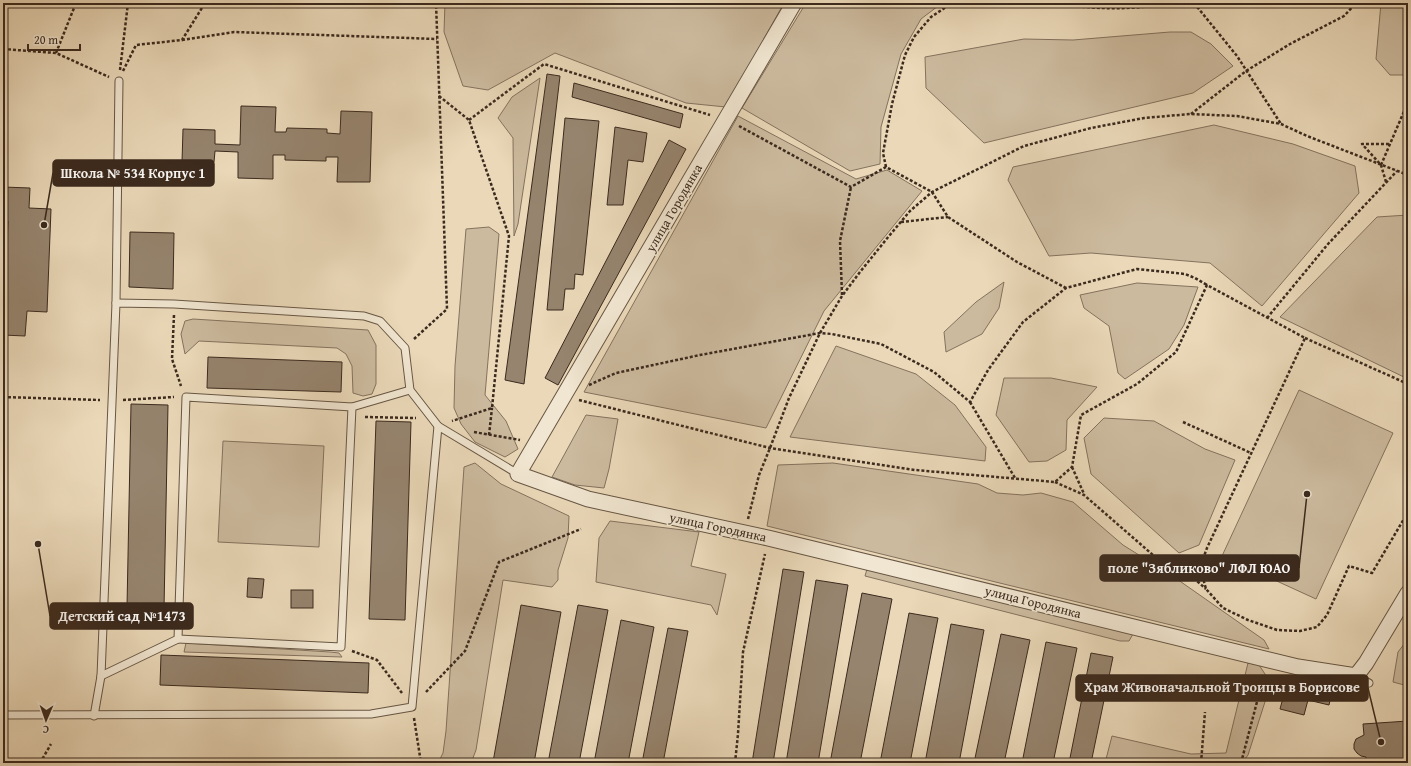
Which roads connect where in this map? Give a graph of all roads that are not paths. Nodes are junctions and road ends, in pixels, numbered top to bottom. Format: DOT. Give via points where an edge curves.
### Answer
graph roads {
  1 [pos="794,3"];
  2 [pos="119,81"];
  3 [pos="116,303"];
  4 [pos="410,390"];
  5 [pos="352,407"];
  6 [pos="438,426"];
  7 [pos="518,474"];
  8 [pos="1408,593"];
  9 [pos="178,639"];
  10 [pos="101,676"];
  11 [pos="1363,680"];
  12 [pos="1350,692"];
  13 [pos="3,715"];
  14 [pos="94,716"];
  1 -- 7 [label="street, улица Городянка"];
  2 -- 3 [label="lane"];
  3 -- 4 [label="lane" via="174,304 364,316 380,321 405,348"];
  3 -- 10 [label="lane"];
  4 -- 5 [label="lane"];
  4 -- 6 [label="lane"];
  5 -- 9 [label="lane" via="341,647"];
  5 -- 9 [label="lane" via="186,397"];
  6 -- 7 [label="lane"];
  6 -- 14 [label="lane" via="412,707 371,714"];
  7 -- 11 [label="street, улица Городянка" via="588,499 744,532"];
  8 -- 11 [label="street" via="1366,663"];
  9 -- 10 [label="lane"];
  10 -- 14 [label="lane"];
  11 -- 12 [label="lane"];
  13 -- 14 [label="lane"];
}
